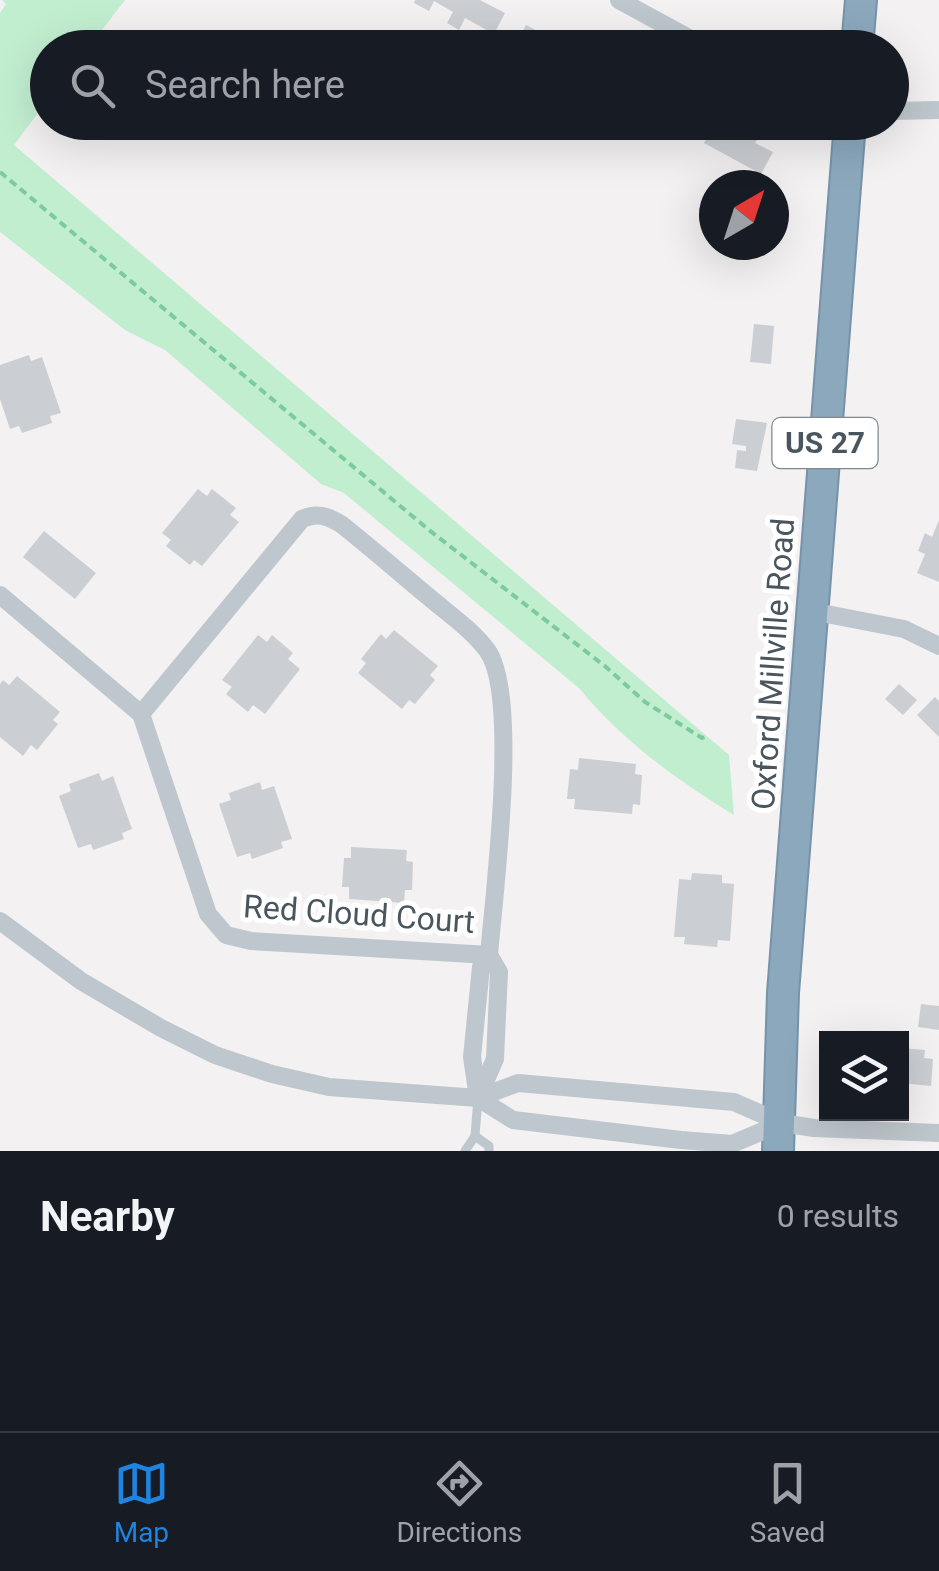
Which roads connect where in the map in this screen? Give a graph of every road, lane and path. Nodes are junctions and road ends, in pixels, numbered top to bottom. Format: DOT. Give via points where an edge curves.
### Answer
graph roads {
  1 [pos="619,0"];
  2 [pos="861,0"];
  3 [pos="674,30"];
  4 [pos="858,30"];
  5 [pos="939,110"];
  6 [pos="909,111"];
  7 [pos="849,140"];
  8 [pos="0,172"];
  9 [pos="0,596"];
  10 [pos="811,611"];
  11 [pos="939,646"];
  12 [pos="141,714"];
  13 [pos="709,735"];
  14 [pos="0,921"];
  15 [pos="489,955"];
  16 [pos="478,1098"];
  17 [pos="939,1134"];
  18 [pos="475,1136"];
  19 [pos="780,1137"];
  20 [pos="465,1151"];
  21 [pos="489,1151"];
  1 -- 3 [label="street"];
  2 -- 4 [label="highway"];
  5 -- 6 [label="street"];
  7 -- 10 [label="highway, Oxford Millville Road / US 27"];
  8 -- 13 [label="path" via="644,702 690,732"];
  9 -- 12 [label="street"];
  10 -- 11 [label="street" via="904,629"];
  10 -- 19 [label="highway, Oxford Millville Road / US 27"];
  12 -- 15 [label="street, Red Cloud Court" via="208,914 226,935"];
  12 -- 15 [label="street" via="302,519 313,514 341,524 465,627 498,674 500,829"];
  14 -- 16 [label="street" via="81,981 215,1055 329,1087"];
  15 -- 16 [label="street" via="498,972 495,1059"];
  16 -- 18 [label="lane"];
  16 -- 19 [label="street" via="513,1120 732,1144"];
  16 -- 19 [label="street" via="518,1083 734,1102"];
  17 -- 19 [label="street" via="814,1128"];
  18 -- 20 [label="lane"];
  18 -- 21 [label="lane"];
}
